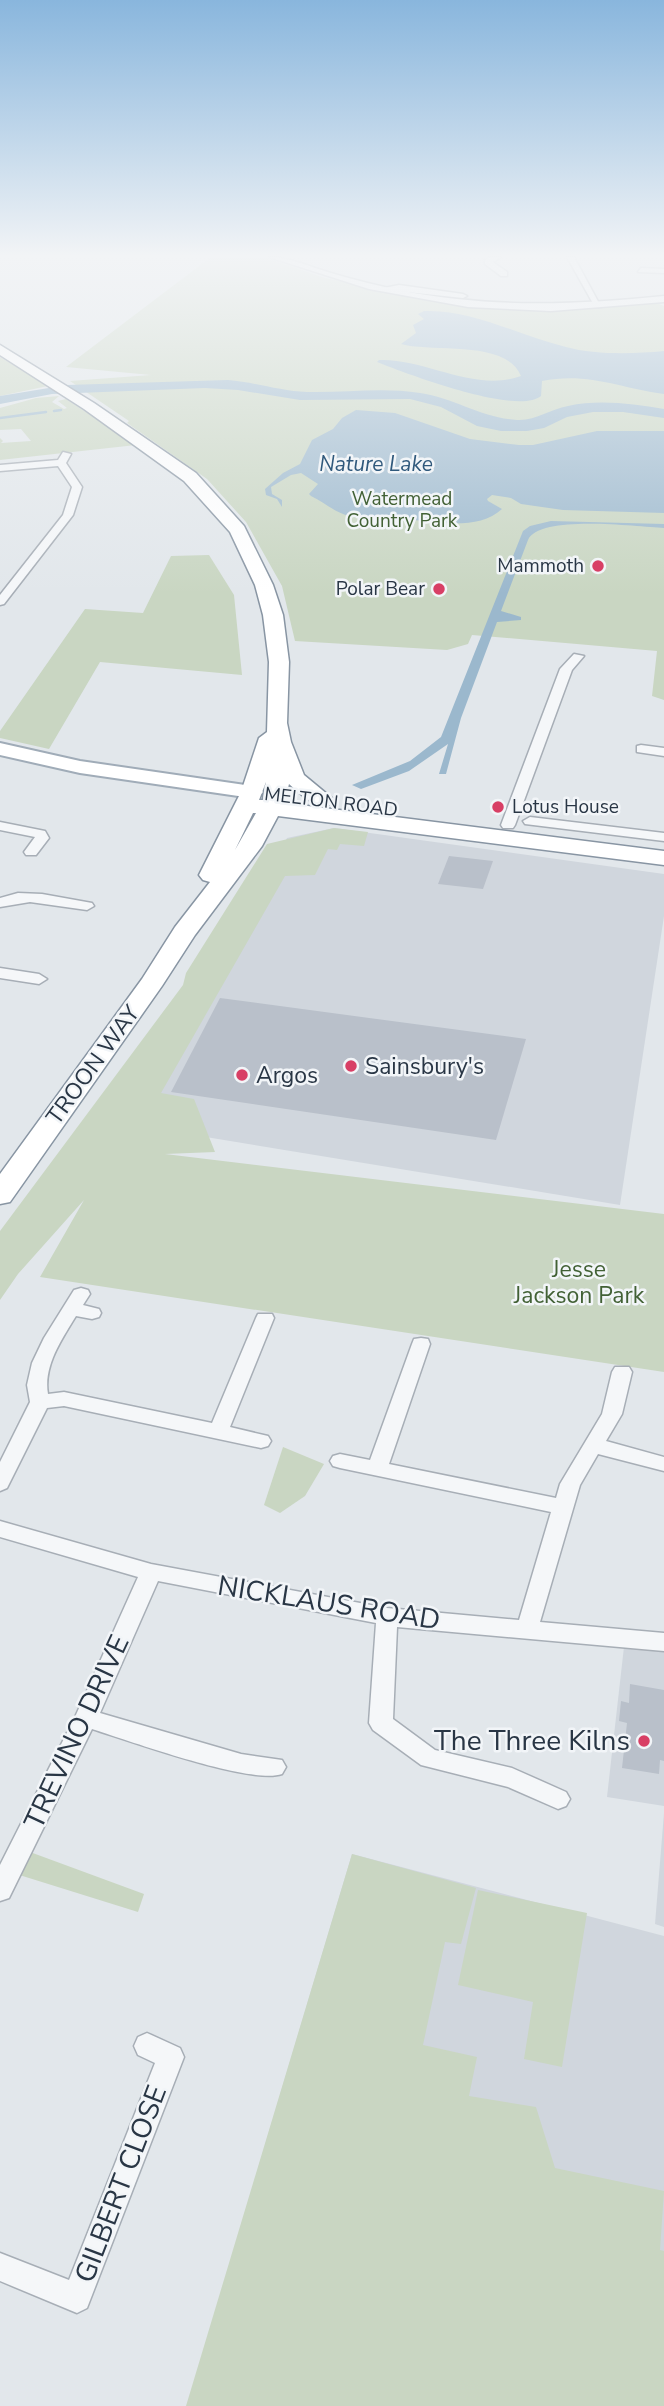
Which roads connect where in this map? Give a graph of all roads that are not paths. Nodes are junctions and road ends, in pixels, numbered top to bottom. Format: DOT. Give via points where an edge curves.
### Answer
graph roads {
  1 [pos="31,369"];
  2 [pos="0,468"];
  3 [pos="0,602"];
  4 [pos="578,656"];
  5 [pos="278,733"];
  6 [pos="0,749"];
  7 [pos="641,749"];
  8 [pos="664,752"];
  9 [pos="0,764"];
  10 [pos="249,798"];
  11 [pos="322,799"];
  12 [pos="274,800"];
  13 [pos="355,818"];
  14 [pos="519,823"];
  15 [pos="0,826"];
  16 [pos="568,830"];
  17 [pos="664,837"];
  18 [pos="254,841"];
  19 [pos="664,846"];
  20 [pos="630,850"];
  21 [pos="31,852"];
  22 [pos="664,858"];
  23 [pos="0,903"];
  24 [pos="87,906"];
  25 [pos="184,932"];
  26 [pos="0,973"];
  27 [pos="38,979"];
  28 [pos="0,1195"];
  29 [pos="92,1313"];
  30 [pos="265,1318"];
  31 [pos="423,1357"];
  32 [pos="622,1372"];
  33 [pos="40,1402"];
  34 [pos="218,1432"];
  35 [pos="261,1441"];
  36 [pos="593,1446"];
  37 [pos="340,1461"];
  38 [pos="664,1464"];
  39 [pos="378,1467"];
  40 [pos="0,1483"];
  41 [pos="562,1507"];
  42 [pos="0,1529"];
  43 [pos="150,1572"];
  44 [pos="387,1617"];
  45 [pos="527,1630"];
  46 [pos="664,1642"];
  47 [pos="86,1718"];
  48 [pos="274,1767"];
  49 [pos="558,1799"];
  50 [pos="0,1890"];
  51 [pos="147,2046"];
  52 [pos="0,2267"];
  1 -- 5 [label="highway" via="190,477 238,530 273,615 279,662"];
  2 -- 3 [label="street" via="64,459 78,486 68,516"];
  4 -- 14 [label="street" via="566,669"];
  5 -- 10 [label="highway, TROON WAY"];
  5 -- 11 [label="highway" via="294,778"];
  5 -- 12 [label="highway"];
  6 -- 10 [label="main road, MELTON ROAD"];
  7 -- 8 [label="street"];
  9 -- 10 [label="main road, MELTON ROAD" via="68,778"];
  10 -- 12 [label="highway, MELTON ROAD"];
  10 -- 25 [label="highway, TROON WAY"];
  11 -- 12 [label="highway, MELTON ROAD"];
  11 -- 14 [label="highway, MELTON ROAD"];
  12 -- 13 [label="highway, MELTON ROAD"];
  12 -- 18 [label="highway, TROON WAY"];
  13 -- 18 [label="highway, MELTON ROAD" via="282,825"];
  13 -- 20 [label="highway, MELTON ROAD"];
  14 -- 16 [label="highway, MELTON ROAD"];
  15 -- 21 [label="street" via="40,834 42,838"];
  16 -- 17 [label="street"];
  16 -- 20 [label="highway, MELTON ROAD"];
  18 -- 25 [label="highway, TROON WAY"];
  19 -- 20 [label="highway, MELTON ROAD"];
  20 -- 22 [label="highway, MELTON ROAD"];
  23 -- 24 [label="street" via="19,896"];
  25 -- 28 [label="highway, TROON WAY"];
  26 -- 27 [label="street"];
  29 -- 33 [label="street" via="76,1301 42,1366 36,1383"];
  30 -- 34 [label="street"];
  31 -- 39 [label="street"];
  32 -- 36 [label="street"];
  33 -- 34 [label="street" via="64,1399"];
  33 -- 40 [label="street"];
  34 -- 35 [label="street"];
  36 -- 38 [label="street"];
  36 -- 41 [label="street"];
  37 -- 39 [label="street"];
  39 -- 41 [label="street"];
  41 -- 45 [label="street"];
  42 -- 43 [label="street, NICKLAUS ROAD"];
  43 -- 44 [label="street, NICKLAUS ROAD"];
  43 -- 47 [label="street, TREVINO DRIVE"];
  44 -- 45 [label="street, NICKLAUS ROAD"];
  44 -- 49 [label="street" via="381,1723 429,1758 512,1778"];
  45 -- 46 [label="street, NICKLAUS ROAD"];
  47 -- 48 [label="street" via="241,1764"];
  47 -- 50 [label="street, TREVINO DRIVE"];
  51 -- 52 [label="street, GILBERT CLOSE" via="171,2057 77,2298"];
}
